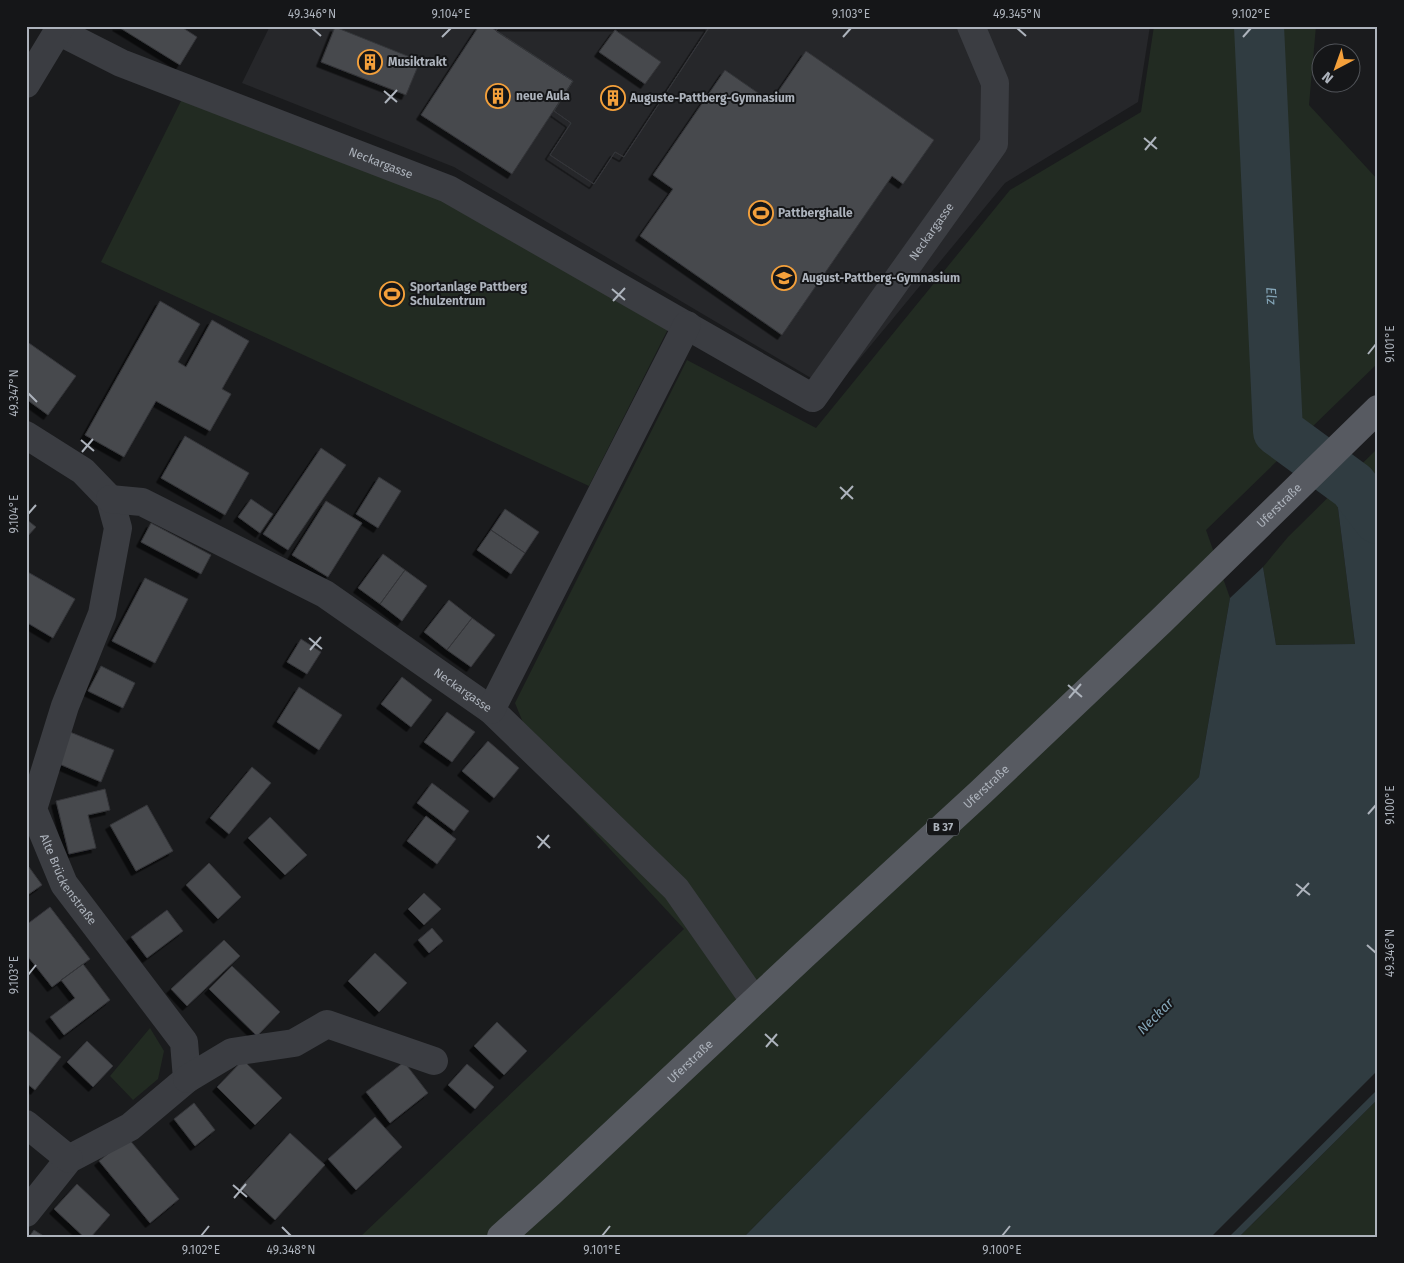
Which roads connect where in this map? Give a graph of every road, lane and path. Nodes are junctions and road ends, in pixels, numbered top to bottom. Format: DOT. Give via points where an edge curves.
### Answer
graph roads {
  1 [pos="970,26"];
  2 [pos="60,29"];
  3 [pos="26,84"];
  4 [pos="687,325"];
  5 [pos="1378,409"];
  6 [pos="26,435"];
  7 [pos="110,498"];
  8 [pos="491,710"];
  9 [pos="811,944"];
  10 [pos="753,999"];
  11 [pos="434,1061"];
  12 [pos="187,1079"];
  13 [pos="26,1124"];
  14 [pos="69,1158"];
  15 [pos="527,1209"];
  16 [pos="26,1213"];
  17 [pos="500,1237"];
  1 -- 4 [label="street, Neckargasse" via="995,83 994,144 814,398"];
  2 -- 3 [label="street"];
  2 -- 4 [label="street, Neckargasse" via="121,63 448,189"];
  4 -- 8 [label="street, Neckargasse"];
  5 -- 17 [label="main road, Uferstraße / B 37" via="1162,621 981,792"];
  6 -- 7 [label="street" via="82,471"];
  7 -- 8 [label="street, Neckargasse" via="142,502 325,594"];
  7 -- 12 [label="street, Alte Brückenstraße" via="118,528 102,614 64,706 33,809 64,884 184,1042"];
  8 -- 10 [label="street" via="676,889"];
  9 -- 10 [label="street"];
  10 -- 15 [label="street"];
  11 -- 12 [label="street" via="327,1024 294,1043 232,1052"];
  12 -- 14 [label="street" via="130,1127"];
  13 -- 14 [label="street"];
  14 -- 16 [label="street"];
}
